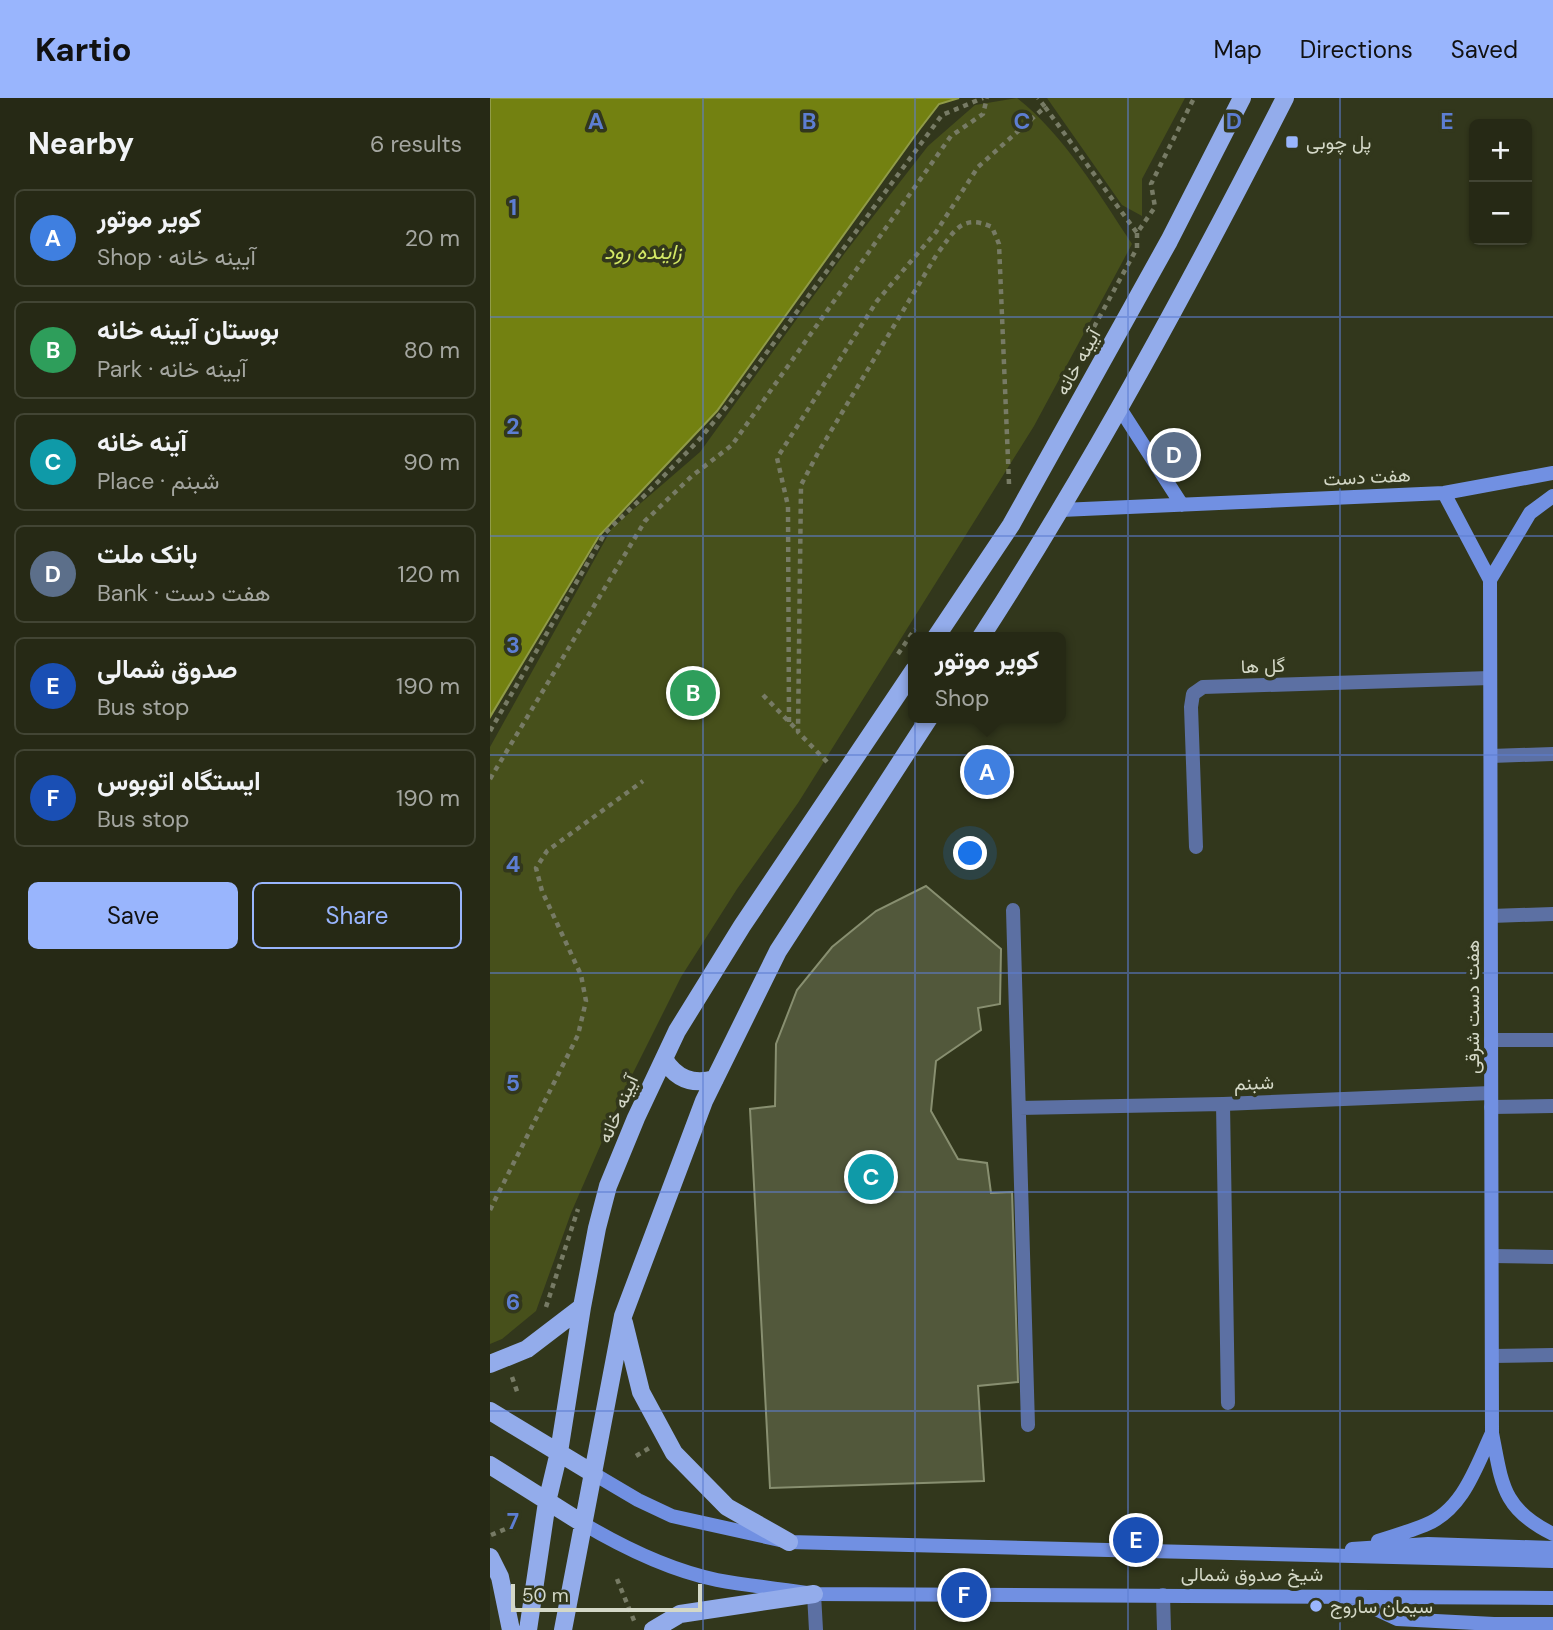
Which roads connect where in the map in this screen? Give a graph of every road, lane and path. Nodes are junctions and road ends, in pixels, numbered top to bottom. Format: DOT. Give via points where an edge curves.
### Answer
graph roads {
  1 [pos="985,98"];
  2 [pos="1038,98"];
  3 [pos="1194,98"];
  4 [pos="1242,98"];
  5 [pos="1285,98"];
  6 [pos="1045,107"];
  7 [pos="1137,233"];
  8 [pos="1092,330"];
  9 [pos="1119,407"];
  10 [pos="1016,472"];
  11 [pos="1553,473"];
  12 [pos="1009,484"];
  13 [pos="1444,493"];
  14 [pos="1002,495"];
  15 [pos="1553,496"];
  16 [pos="1182,505"];
  17 [pos="1061,510"];
  18 [pos="1490,580"];
  19 [pos="919,623"];
  20 [pos="913,632"];
  21 [pos="939,632"];
  22 [pos="984,632"];
  23 [pos="908,640"];
  24 [pos="896,658"];
  25 [pos="1490,678"];
  26 [pos="908,679"];
  27 [pos="763,695"];
  28 [pos="789,722"];
  29 [pos="926,723"];
  30 [pos="490,732"];
  31 [pos="798,732"];
  32 [pos="835,751"];
  33 [pos="1553,754"];
  34 [pos="1491,756"];
  35 [pos="490,779"];
  36 [pos="643,781"];
  37 [pos="1196,847"];
  38 [pos="1013,910"];
  39 [pos="1553,915"];
  40 [pos="1491,916"];
  41 [pos="1491,1040"];
  42 [pos="1553,1040"];
  43 [pos="664,1059"];
  44 [pos="715,1079"];
  45 [pos="1491,1100"];
  46 [pos="1223,1104"];
  47 [pos="1553,1106"];
  48 [pos="1019,1108"];
  49 [pos="490,1210"];
  50 [pos="1492,1256"];
  51 [pos="1553,1257"];
  52 [pos="582,1307"];
  53 [pos="623,1316"];
  54 [pos="1553,1355"];
  55 [pos="1492,1356"];
  56 [pos="490,1364"];
  57 [pos="1228,1404"];
  58 [pos="490,1411"];
  59 [pos="1028,1426"];
  60 [pos="1492,1433"];
  61 [pos="559,1452"];
  62 [pos="490,1465"];
  63 [pos="594,1474"];
  64 [pos="547,1502"];
  65 [pos="582,1523"];
  66 [pos="508,1528"];
  67 [pos="1553,1534"];
  68 [pos="490,1535"];
  69 [pos="789,1542"];
  70 [pos="1359,1547"];
  71 [pos="1553,1548"];
  72 [pos="1331,1555"];
  73 [pos="490,1558"];
  74 [pos="1553,1561"];
  75 [pos="617,1578"];
  76 [pos="814,1594"];
  77 [pos="1163,1595"];
  78 [pos="1346,1596"];
  79 [pos="1553,1598"];
  80 [pos="1397,1624"];
  81 [pos="1553,1624"];
  82 [pos="1494,1627"];
  83 [pos="511,1630"];
  84 [pos="528,1630"];
  85 [pos="563,1630"];
  86 [pos="638,1630"];
  87 [pos="653,1630"];
  88 [pos="816,1630"];
  89 [pos="1164,1630"];
  1 -- 30 [label="path" via="942,115 728,405 605,533"];
  1 -- 35 [label="path" via="983,114 951,136 732,445 645,521"];
  2 -- 6 [label="path"];
  3 -- 7 [label="path" via="1151,184 1155,207"];
  4 -- 21 [label="main road, آیینه خانه" via="1169,241 1011,525"];
  5 -- 9 [label="main road" via="1201,262"];
  6 -- 7 [label="path"];
  6 -- 28 [label="path" via="978,167 936,232 877,301 777,458 788,506"];
  7 -- 8 [label="path" via="1137,248"];
  9 -- 16 [label="street"];
  9 -- 17 [label="main road"];
  10 -- 12 [label="path"];
  11 -- 13 [label="street, هفت دست"];
  12 -- 14 [label="path"];
  12 -- 31 [label="path" via="999,244 992,226 978,220 960,225 937,254 801,485"];
  13 -- 16 [label="street, هفت دست"];
  13 -- 18 [label="street"];
  15 -- 18 [label="street" via="1530,513"];
  16 -- 17 [label="street, هفت دست"];
  17 -- 22 [label="main road"];
  18 -- 25 [label="street, هفت دست شرقی"];
  19 -- 20 [label="path"];
  23 -- 24 [label="path"];
  25 -- 34 [label="street, هفت دست شرقی"];
  25 -- 37 [label="street, گل ها" via="1203,687 1193,694 1191,707"];
  26 -- 43 [label="main road, آیینه خانه" via="742,926"];
  27 -- 28 [label="path"];
  28 -- 31 [label="path"];
  29 -- 44 [label="main road" via="778,951"];
  31 -- 32 [label="path" via="828,763"];
  33 -- 34 [label="street"];
  34 -- 40 [label="street, هفت دست شرقی"];
  36 -- 49 [label="path" via="547,851 536,868 581,975 586,1001 578,1035"];
  38 -- 48 [label="street"];
  39 -- 40 [label="street"];
  40 -- 41 [label="street, هفت دست شرقی"];
  41 -- 42 [label="street"];
  41 -- 45 [label="street, هفت دست شرقی"];
  43 -- 44 [label="main road" via="685,1079"];
  43 -- 52 [label="main road, آیینه خانه" via="608,1186"];
  44 -- 53 [label="main road"];
  45 -- 46 [label="street, شبنم"];
  45 -- 47 [label="street, شبنم"];
  45 -- 50 [label="street, هفت دست شرقی"];
  46 -- 48 [label="street, شبنم"];
  46 -- 57 [label="street"];
  48 -- 59 [label="street"];
  50 -- 51 [label="street"];
  50 -- 55 [label="street, هفت دست شرقی"];
  52 -- 56 [label="main road" via="527,1349"];
  52 -- 61 [label="main road, آیینه خانه"];
  53 -- 63 [label="main road"];
  53 -- 69 [label="main road" via="641,1392 674,1453 727,1507"];
  54 -- 55 [label="street"];
  55 -- 60 [label="street, هفت دست شرقی"];
  58 -- 61 [label="main road, شیخ صدوق شمالی"];
  60 -- 67 [label="street" via="1502,1488 1515,1507"];
  60 -- 70 [label="street" via="1454,1506 1428,1524"];
  61 -- 63 [label="main road, شیخ صدوق شمالی"];
  61 -- 64 [label="main road, آیینه خانه"];
  62 -- 64 [label="main road, شیخ صدوق شمالی"];
  63 -- 65 [label="main road"];
  63 -- 69 [label="street, شیخ صدوق شمالی" via="672,1516"];
  64 -- 65 [label="main road, شیخ صدوق شمالی"];
  64 -- 84 [label="main road, آیینه خانه"];
  65 -- 76 [label="street, شیخ صدوق شمالی" via="650,1559 697,1574"];
  65 -- 85 [label="main road"];
  66 -- 68 [label="path"];
  69 -- 72 [label="street, شیخ صدوق شمالی"];
  70 -- 71 [label="street, شیخ صدوق شمالی"];
  70 -- 72 [label="street, شیخ صدوق شمالی"];
  72 -- 74 [label="street, شیخ صدوق شمالی"];
  73 -- 83 [label="main road" via="500,1577"];
  75 -- 86 [label="path"];
  76 -- 77 [label="street, شیخ صدوق شمالی"];
  76 -- 87 [label="main road" via="680,1614"];
  76 -- 88 [label="street"];
  77 -- 78 [label="street, شیخ صدوق شمالی"];
  77 -- 89 [label="street"];
  78 -- 79 [label="street, شیخ صدوق شمالی"];
  78 -- 80 [label="street, شیخ صدوق شمالی"];
  80 -- 82 [label="street, شیخ صدوق شمالی"];
  81 -- 82 [label="street, شیخ صدوق شمالی"];
}
